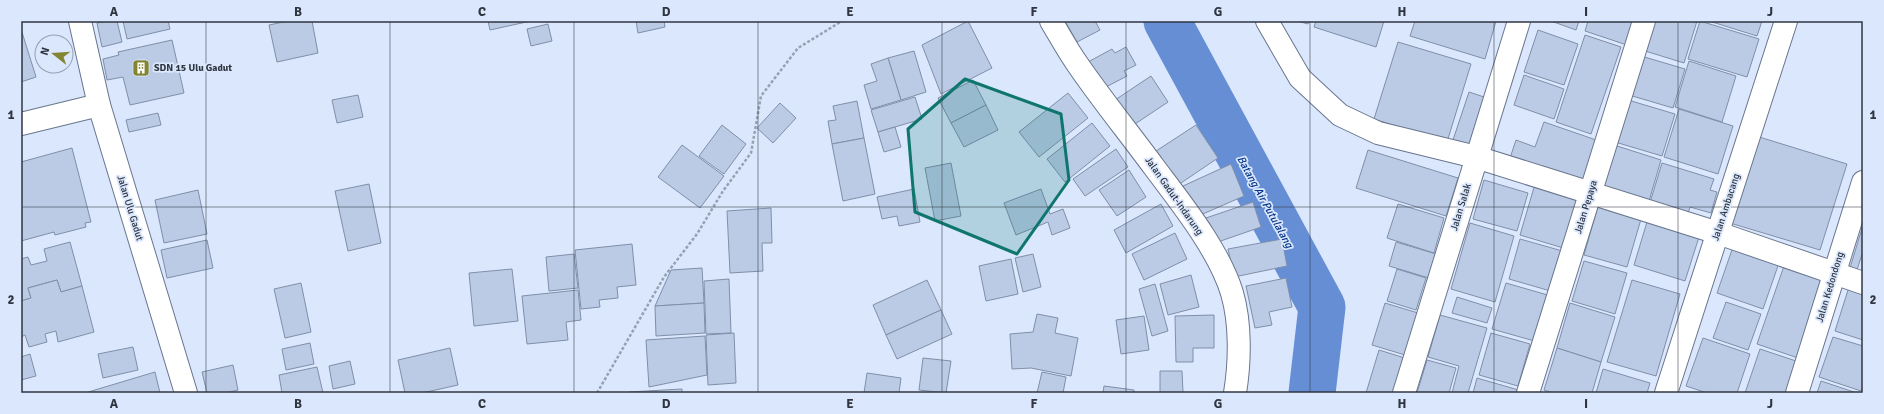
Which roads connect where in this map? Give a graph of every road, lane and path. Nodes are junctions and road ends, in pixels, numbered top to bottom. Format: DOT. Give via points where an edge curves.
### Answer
graph roads {
  1 [pos="80,21"];
  2 [pos="842,21"];
  3 [pos="1051,21"];
  4 [pos="1268,21"];
  5 [pos="1519,21"];
  6 [pos="1644,21"];
  7 [pos="1786,21"];
  8 [pos="100,105"];
  9 [pos="21,124"];
  10 [pos="1476,157"];
  11 [pos="1863,182"];
  12 [pos="1590,193"];
  13 [pos="1718,233"];
  14 [pos="1834,274"];
  15 [pos="1863,283"];
  16 [pos="186,393"];
  17 [pos="598,393"];
  18 [pos="1235,393"];
  19 [pos="1404,393"];
  20 [pos="1528,393"];
  21 [pos="1666,393"];
  22 [pos="1797,393"];
  1 -- 8 [label="street, Jalan Ulu Gadut"];
  2 -- 17 [label="path" via="798,48 761,96 751,153 697,234 664,277"];
  3 -- 18 [label="street, Jalan Gadut-Indarung" via="1078,65 1195,224 1223,270 1232,294 1236,316 1238,353"];
  4 -- 10 [label="street" via="1300,78 1340,115 1378,133"];
  5 -- 10 [label="street, Jalan Salak"];
  6 -- 12 [label="street, Jalan Pepaya"];
  7 -- 13 [label="street, Jalan Ambacang"];
  8 -- 9 [label="street"];
  8 -- 16 [label="street, Jalan Ulu Gadut"];
  10 -- 12 [label="street"];
  10 -- 19 [label="street, Jalan Salak"];
  11 -- 14 [label="street, Jalan Kedondong"];
  12 -- 13 [label="street"];
  12 -- 20 [label="street, Jalan Pepaya"];
  13 -- 14 [label="street"];
  13 -- 21 [label="street, Jalan Ambacang"];
  14 -- 15 [label="street"];
  14 -- 22 [label="street, Jalan Kedondong"];
}
